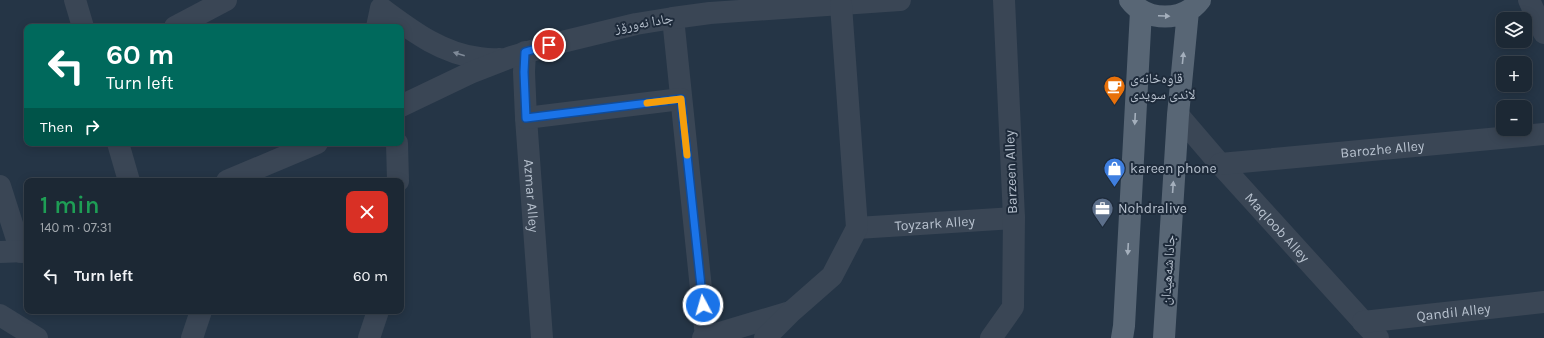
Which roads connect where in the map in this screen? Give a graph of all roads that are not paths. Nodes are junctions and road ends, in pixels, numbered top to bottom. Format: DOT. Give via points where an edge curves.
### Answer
graph roads {
  1 [pos="75,0"];
  2 [pos="226,0"];
  3 [pos="900,0"];
  4 [pos="1004,0"];
  5 [pos="1529,0"];
  6 [pos="782,4"];
  7 [pos="841,5"];
  8 [pos="1136,5"];
  9 [pos="1194,5"];
  10 [pos="380,16"];
  11 [pos="673,18"];
  12 [pos="82,24"];
  13 [pos="182,24"];
  14 [pos="395,24"];
  15 [pos="404,29"];
  16 [pos="1544,33"];
  17 [pos="518,55"];
  18 [pos="681,99"];
  19 [pos="404,105"];
  20 [pos="1178,115"];
  21 [pos="526,118"];
  22 [pos="1544,134"];
  23 [pos="119,146"];
  24 [pos="295,146"];
  25 [pos="310,146"];
  26 [pos="397,146"];
  27 [pos="273,162"];
  28 [pos="1220,164"];
  29 [pos="128,178"];
  30 [pos="234,178"];
  31 [pos="398,178"];
  32 [pos="0,186"];
  33 [pos="1014,218"];
  34 [pos="857,228"];
  35 [pos="16,252"];
  36 [pos="1544,302"];
  37 [pos="791,312"];
  38 [pos="200,314"];
  39 [pos="377,314"];
  40 [pos="0,315"];
  41 [pos="1363,322"];
  42 [pos="705,337"];
  43 [pos="37,338"];
  44 [pos="192,338"];
  45 [pos="369,338"];
  46 [pos="542,338"];
  47 [pos="765,338"];
  48 [pos="991,338"];
  49 [pos="1122,338"];
  50 [pos="1164,338"];
  51 [pos="1378,338"];
  1 -- 12 [label="street"];
  2 -- 13 [label="street"];
  3 -- 7 [label="street, جادا نەورۆز"];
  4 -- 33 [label="street, Barzeen Alley"];
  5 -- 16 [label="street"];
  6 -- 7 [label="street, جادا نەورۆز"];
  6 -- 11 [label="street, جادا نەورۆز"];
  7 -- 34 [label="street"];
  8 -- 9 [label="main road, one-way" via="1153,15 1165,17 1177,15"];
  8 -- 49 [label="main road, one-way"];
  20 -- 9 [label="main road, جادا شەهیدان, one-way"];
  14 -- 10 [label="street, one-way"];
  11 -- 17 [label="street, جادا نەورۆز" via="598,32"];
  11 -- 18 [label="street"];
  17 -- 15 [label="street, one-way" via="493,60 470,57 447,50"];
  17 -- 19 [label="street, جادا نەورۆز" via="470,73"];
  17 -- 21 [label="street, Azmar Alley" via="524,72"];
  18 -- 21 [label="street"];
  18 -- 42 [label="street"];
  20 -- 28 [label="street, Maqloob Alley"];
  50 -- 20 [label="main road, جادا شەهیدان, one-way"];
  21 -- 46 [label="street, Azmar Alley"];
  22 -- 28 [label="street, Barozhe Alley"];
  23 -- 29 [label="street"];
  24 -- 27 [label="street"];
  25 -- 27 [label="street"];
  26 -- 31 [label="street"];
  27 -- 30 [label="street"];
  28 -- 41 [label="street, Maqloob Alley"];
  32 -- 35 [label="street"];
  33 -- 34 [label="street, Toyzark Alley"];
  33 -- 48 [label="street, Barzeen Alley" via="1013,307"];
  34 -- 37 [label="street" via="832,276"];
  36 -- 41 [label="street, Qandil Alley"];
  37 -- 42 [label="street"];
  37 -- 47 [label="street"];
  38 -- 44 [label="street"];
  39 -- 45 [label="street"];
  40 -- 43 [label="street"];
  41 -- 51 [label="street, Maqloob Alley"];
}
